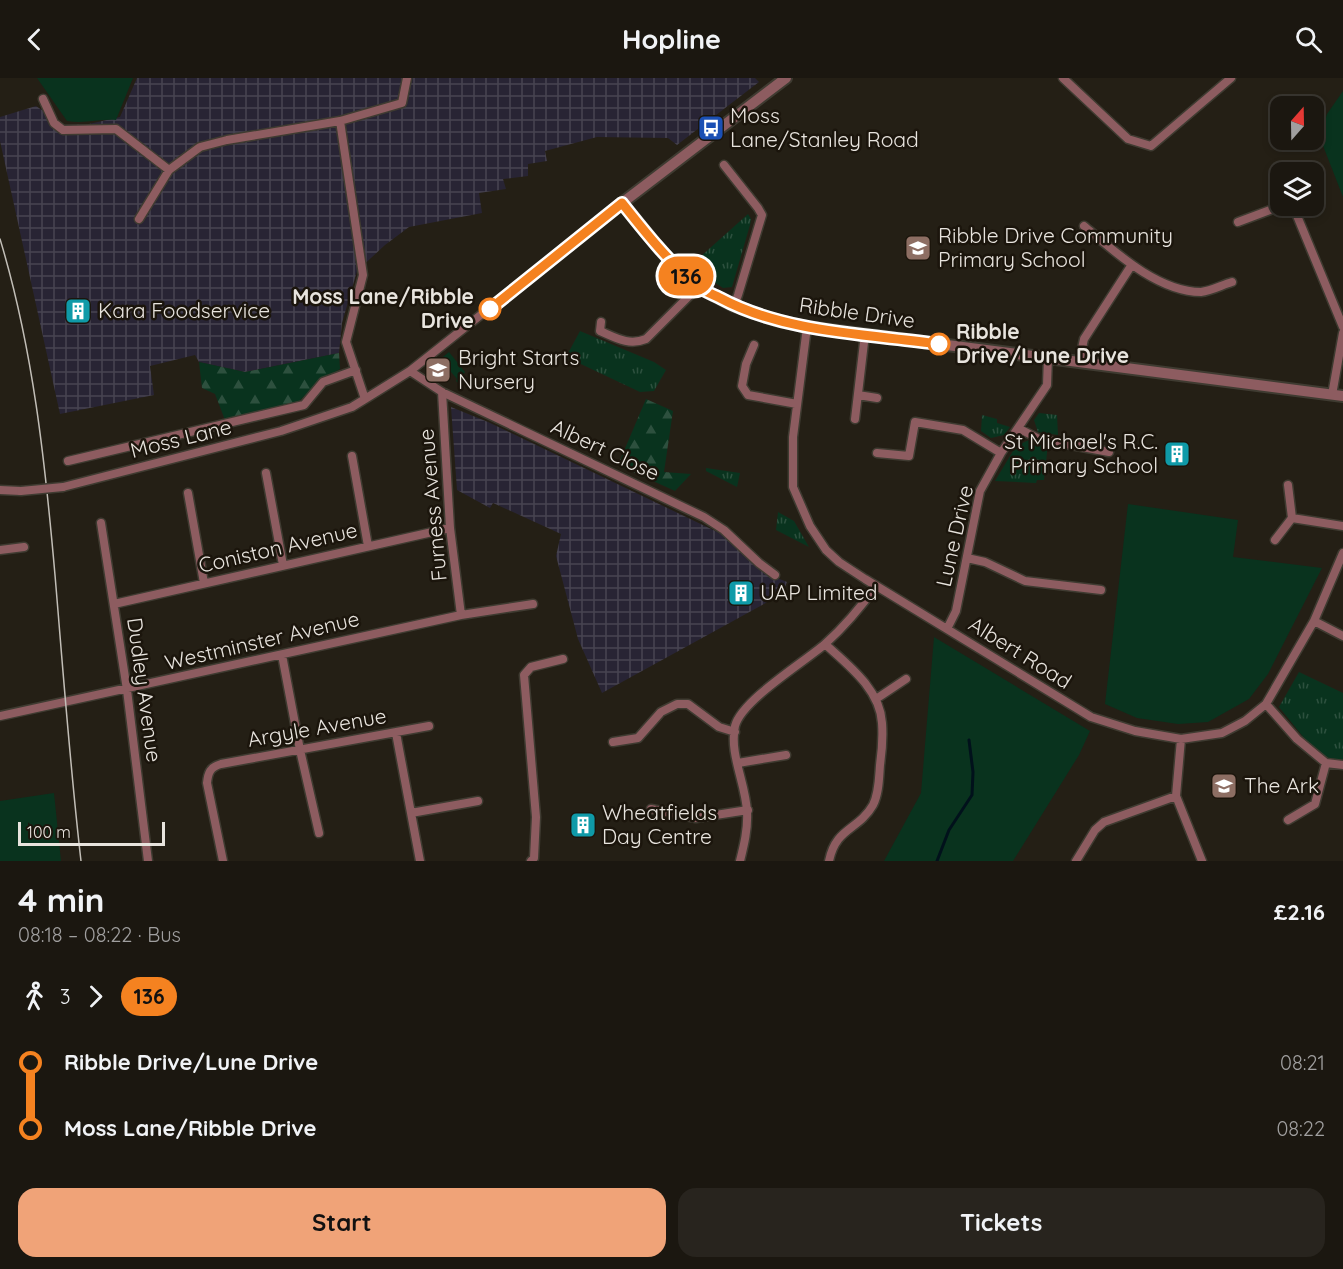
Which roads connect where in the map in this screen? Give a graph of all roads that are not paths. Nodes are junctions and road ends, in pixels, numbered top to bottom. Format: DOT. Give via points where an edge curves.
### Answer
graph roads {
  1 [pos="406,78"];
  2 [pos="1063,78"];
  3 [pos="1231,78"];
  4 [pos="779,80"];
  5 [pos="42,99"];
  6 [pos="340,121"];
  7 [pos="724,165"];
  8 [pos="169,170"];
  9 [pos="622,203"];
  10 [pos="1270,210"];
  11 [pos="1297,216"];
  12 [pos="139,219"];
  13 [pos="1238,222"];
  14 [pos="1084,226"];
  15 [pos="1131,266"];
  16 [pos="1232,282"];
  17 [pos="698,287"];
  18 [pos="734,306"];
  19 [pos="601,322"];
  20 [pos="807,327"];
  21 [pos="1343,327"];
  22 [pos="1343,333"];
  23 [pos="865,334"];
  24 [pos="754,345"];
  25 [pos="1048,357"];
  26 [pos="1079,362"];
  27 [pos="356,370"];
  28 [pos="410,371"];
  29 [pos="442,392"];
  30 [pos="858,395"];
  31 [pos="1338,396"];
  32 [pos="877,398"];
  33 [pos="365,399"];
  34 [pos="797,404"];
  35 [pos="855,419"];
  36 [pos="1018,428"];
  37 [pos="1109,452"];
  38 [pos="877,453"];
  39 [pos="1001,453"];
  40 [pos="352,456"];
  41 [pos="68,461"];
  42 [pos="266,473"];
  43 [pos="1288,485"];
  44 [pos="0,490"];
  45 [pos="188,493"];
  46 [pos="1292,518"];
  47 [pos="101,523"];
  48 [pos="1343,526"];
  49 [pos="450,528"];
  50 [pos="1275,540"];
  51 [pos="368,546"];
  52 [pos="24,547"];
  53 [pos="0,550"];
  54 [pos="1343,553"];
  55 [pos="967,558"];
  56 [pos="283,565"];
  57 [pos="775,575"];
  58 [pos="204,583"];
  59 [pos="876,586"];
  60 [pos="1101,590"];
  61 [pos="114,604"];
  62 [pos="533,604"];
  63 [pos="461,615"];
  64 [pos="1314,621"];
  65 [pos="947,629"];
  66 [pos="1343,636"];
  67 [pos="825,644"];
  68 [pos="282,655"];
  69 [pos="563,659"];
  70 [pos="906,679"];
  71 [pos="127,690"];
  72 [pos="876,699"];
  73 [pos="1266,705"];
  74 [pos="0,716"];
  75 [pos="429,726"];
  76 [pos="735,732"];
  77 [pos="396,733"];
  78 [pos="1181,739"];
  79 [pos="613,741"];
  80 [pos="300,750"];
  81 [pos="786,755"];
  82 [pos="738,763"];
  83 [pos="1326,763"];
  84 [pos="1343,765"];
  85 [pos="1176,796"];
  86 [pos="478,801"];
  87 [pos="651,809"];
  88 [pos="747,810"];
  89 [pos="411,813"];
  90 [pos="1288,820"];
  91 [pos="319,833"];
  92 [pos="148,861"];
  93 [pos="223,861"];
  94 [pos="420,861"];
  95 [pos="531,861"];
  96 [pos="740,861"];
  97 [pos="829,861"];
  98 [pos="1076,861"];
  99 [pos="1202,861"];
  1 -- 6 [label="street" via="402,103"];
  2 -- 3 [label="street" via="1128,139 1151,146"];
  4 -- 9 [label="street"];
  5 -- 8 [label="street" via="54,123 63,130 116,129"];
  6 -- 8 [label="street" via="200,147"];
  6 -- 27 [label="street" via="363,274 346,342"];
  7 -- 18 [label="street" via="762,215"];
  8 -- 12 [label="street"];
  9 -- 17 [label="street, Ribble Drive" via="663,253"];
  9 -- 28 [label="street, Moss Lane"];
  10 -- 13 [label="street"];
  11 -- 21 [label="street"];
  14 -- 15 [label="street"];
  15 -- 16 [label="street" via="1184,290 1203,292"];
  15 -- 26 [label="street" via="1084,339"];
  17 -- 18 [label="street, Ribble Drive"];
  17 -- 19 [label="street" via="646,339 636,343 600,332"];
  18 -- 20 [label="street, Ribble Drive"];
  20 -- 23 [label="street, Ribble Drive"];
  20 -- 34 [label="street, Albert Road"];
  22 -- 31 [label="street"];
  23 -- 25 [label="street, Ribble Drive"];
  23 -- 30 [label="street"];
  24 -- 34 [label="street" via="742,386 747,395"];
  25 -- 26 [label="street, Ribble Drive"];
  25 -- 36 [label="street, Lune Drive" via="1047,385"];
  26 -- 31 [label="street, Ribble Drive"];
  27 -- 33 [label="street"];
  27 -- 41 [label="street" via="323,382 304,405"];
  28 -- 29 [label="street, Albert Close"];
  28 -- 33 [label="street, Moss Lane"];
  29 -- 49 [label="street, Furness Avenue"];
  29 -- 57 [label="street, Albert Close" via="704,517"];
  30 -- 32 [label="street"];
  30 -- 35 [label="street"];
  33 -- 44 [label="street, Moss Lane, bridge" via="281,431 63,487"];
  34 -- 59 [label="street, Albert Road" via="793,487 810,526 826,550"];
  36 -- 37 [label="street" via="1039,439"];
  36 -- 39 [label="street, Lune Drive"];
  38 -- 39 [label="street" via="909,456 915,422 963,430"];
  39 -- 55 [label="street, Lune Drive" via="980,491"];
  40 -- 51 [label="street"];
  42 -- 56 [label="street"];
  43 -- 46 [label="street"];
  45 -- 58 [label="street"];
  46 -- 48 [label="street"];
  46 -- 50 [label="street"];
  47 -- 61 [label="street, Dudley Avenue"];
  49 -- 51 [label="street, Coniston Avenue"];
  49 -- 63 [label="street, Furness Avenue"];
  51 -- 56 [label="street, Coniston Avenue"];
  52 -- 53 [label="street"];
  54 -- 64 [label="street, Albert Road"];
  55 -- 60 [label="street" via="1025,581"];
  55 -- 65 [label="street, Lune Drive" via="956,611"];
  56 -- 58 [label="street, Coniston Avenue"];
  58 -- 61 [label="street, Coniston Avenue"];
  59 -- 65 [label="street, Albert Road"];
  59 -- 67 [label="street"];
  61 -- 71 [label="street, Dudley Avenue"];
  62 -- 63 [label="street, Westminster Avenue"];
  63 -- 68 [label="street, Westminster Avenue"];
  64 -- 66 [label="street"];
  64 -- 73 [label="street, Albert Road"];
  65 -- 78 [label="street, Albert Road" via="1091,717 1135,731"];
  67 -- 72 [label="street" via="859,676"];
  67 -- 76 [label="street" via="751,703 740,714"];
  68 -- 71 [label="street, Westminster Avenue"];
  68 -- 80 [label="street"];
  69 -- 95 [label="street" via="531,666 524,675 536,817"];
  70 -- 72 [label="street" via="893,682"];
  71 -- 74 [label="street, Westminster Avenue"];
  71 -- 92 [label="street, Dudley Avenue"];
  72 -- 97 [label="street" via="882,721 878,789 873,804 858,823 832,846"];
  73 -- 78 [label="street, Albert Road" via="1222,733"];
  73 -- 83 [label="street"];
  75 -- 77 [label="street, Argyle Avenue"];
  76 -- 79 [label="street" via="719,727 688,704 677,704 661,712 638,738 625,745"];
  76 -- 82 [label="street"];
  77 -- 80 [label="street, Argyle Avenue"];
  77 -- 89 [label="street"];
  78 -- 85 [label="street"];
  80 -- 91 [label="street"];
  80 -- 93 [label="street, Argyle Avenue" via="212,768 207,783"];
  81 -- 82 [label="street"];
  82 -- 88 [label="street"];
  83 -- 84 [label="street"];
  83 -- 90 [label="street" via="1315,804"];
  85 -- 98 [label="street" via="1104,822"];
  85 -- 99 [label="street"];
  86 -- 89 [label="street"];
  87 -- 88 [label="street" via="696,818"];
  88 -- 96 [label="street" via="747,834"];
  89 -- 94 [label="street"];
}
